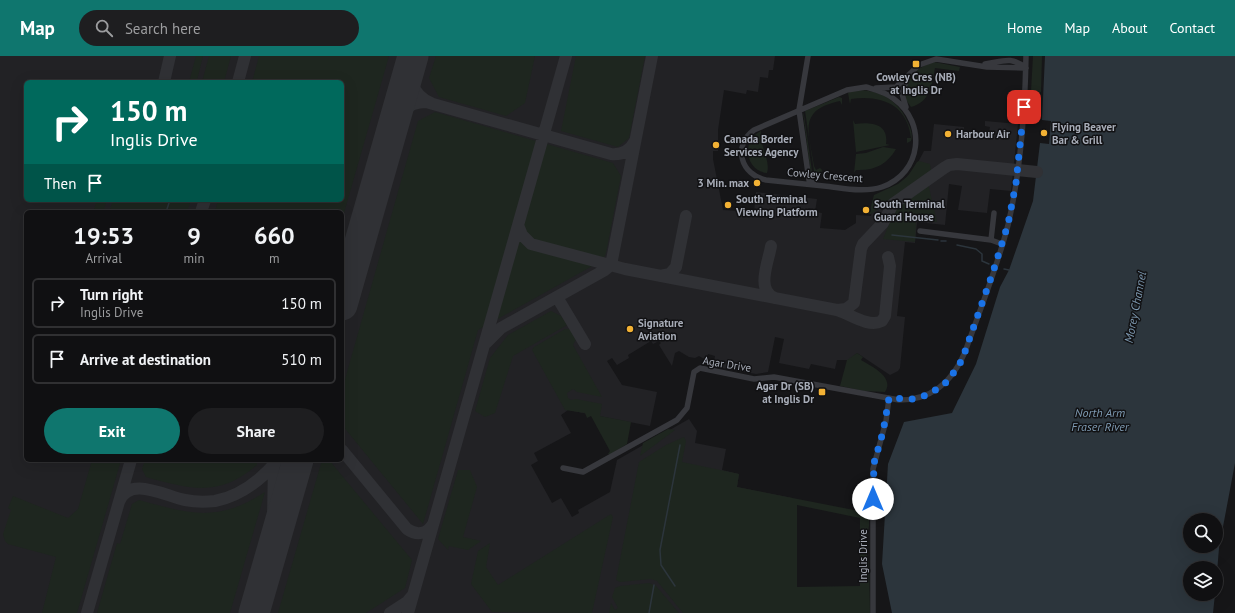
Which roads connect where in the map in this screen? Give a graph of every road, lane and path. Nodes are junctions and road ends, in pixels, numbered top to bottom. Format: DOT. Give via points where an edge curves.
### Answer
graph roads {
  1 [pos="808,56"];
  2 [pos="1010,56"];
  3 [pos="1026,56"];
  4 [pos="1004,59"];
  5 [pos="977,65"];
  6 [pos="1026,68"];
  7 [pos="908,77"];
  8 [pos="866,87"];
  9 [pos="799,110"];
  10 [pos="908,113"];
  11 [pos="816,185"];
  12 [pos="994,213"];
  13 [pos="920,231"];
  14 [pos="991,240"];
  15 [pos="1002,244"];
  16 [pos="889,398"];
  17 [pos="563,468"];
  18 [pos="873,613"];
  1 -- 9 [label="street"];
  2 -- 4 [label="street"];
  3 -- 6 [label="street"];
  4 -- 5 [label="street"];
  4 -- 6 [label="street" via="1015,58"];
  5 -- 6 [label="street"];
  5 -- 7 [label="street" via="942,59 932,60 919,65"];
  6 -- 15 [label="street" via="1017,177"];
  7 -- 8 [label="street" via="893,88"];
  7 -- 10 [label="street" via="902,94"];
  8 -- 9 [label="street, Cowley Crescent" via="852,88"];
  8 -- 10 [label="street, Cowley Crescent" via="890,96"];
  9 -- 11 [label="street" via="809,180"];
  9 -- 11 [label="street, Cowley Crescent" via="750,133 743,144 743,160 748,171 759,178"];
  10 -- 11 [label="street, Cowley Crescent" via="916,132 916,148 912,162 899,177 873,189"];
  12 -- 14 [label="street"];
  13 -- 14 [label="street"];
  14 -- 15 [label="street"];
  15 -- 16 [label="street" via="965,352 953,376 924,396 906,400"];
  16 -- 17 [label="street, Agar Drive" via="774,377 757,379 700,368 694,372 687,408 677,420 583,472"];
  16 -- 18 [label="street, Inglis Drive" via="886,421 873,469"];
}
